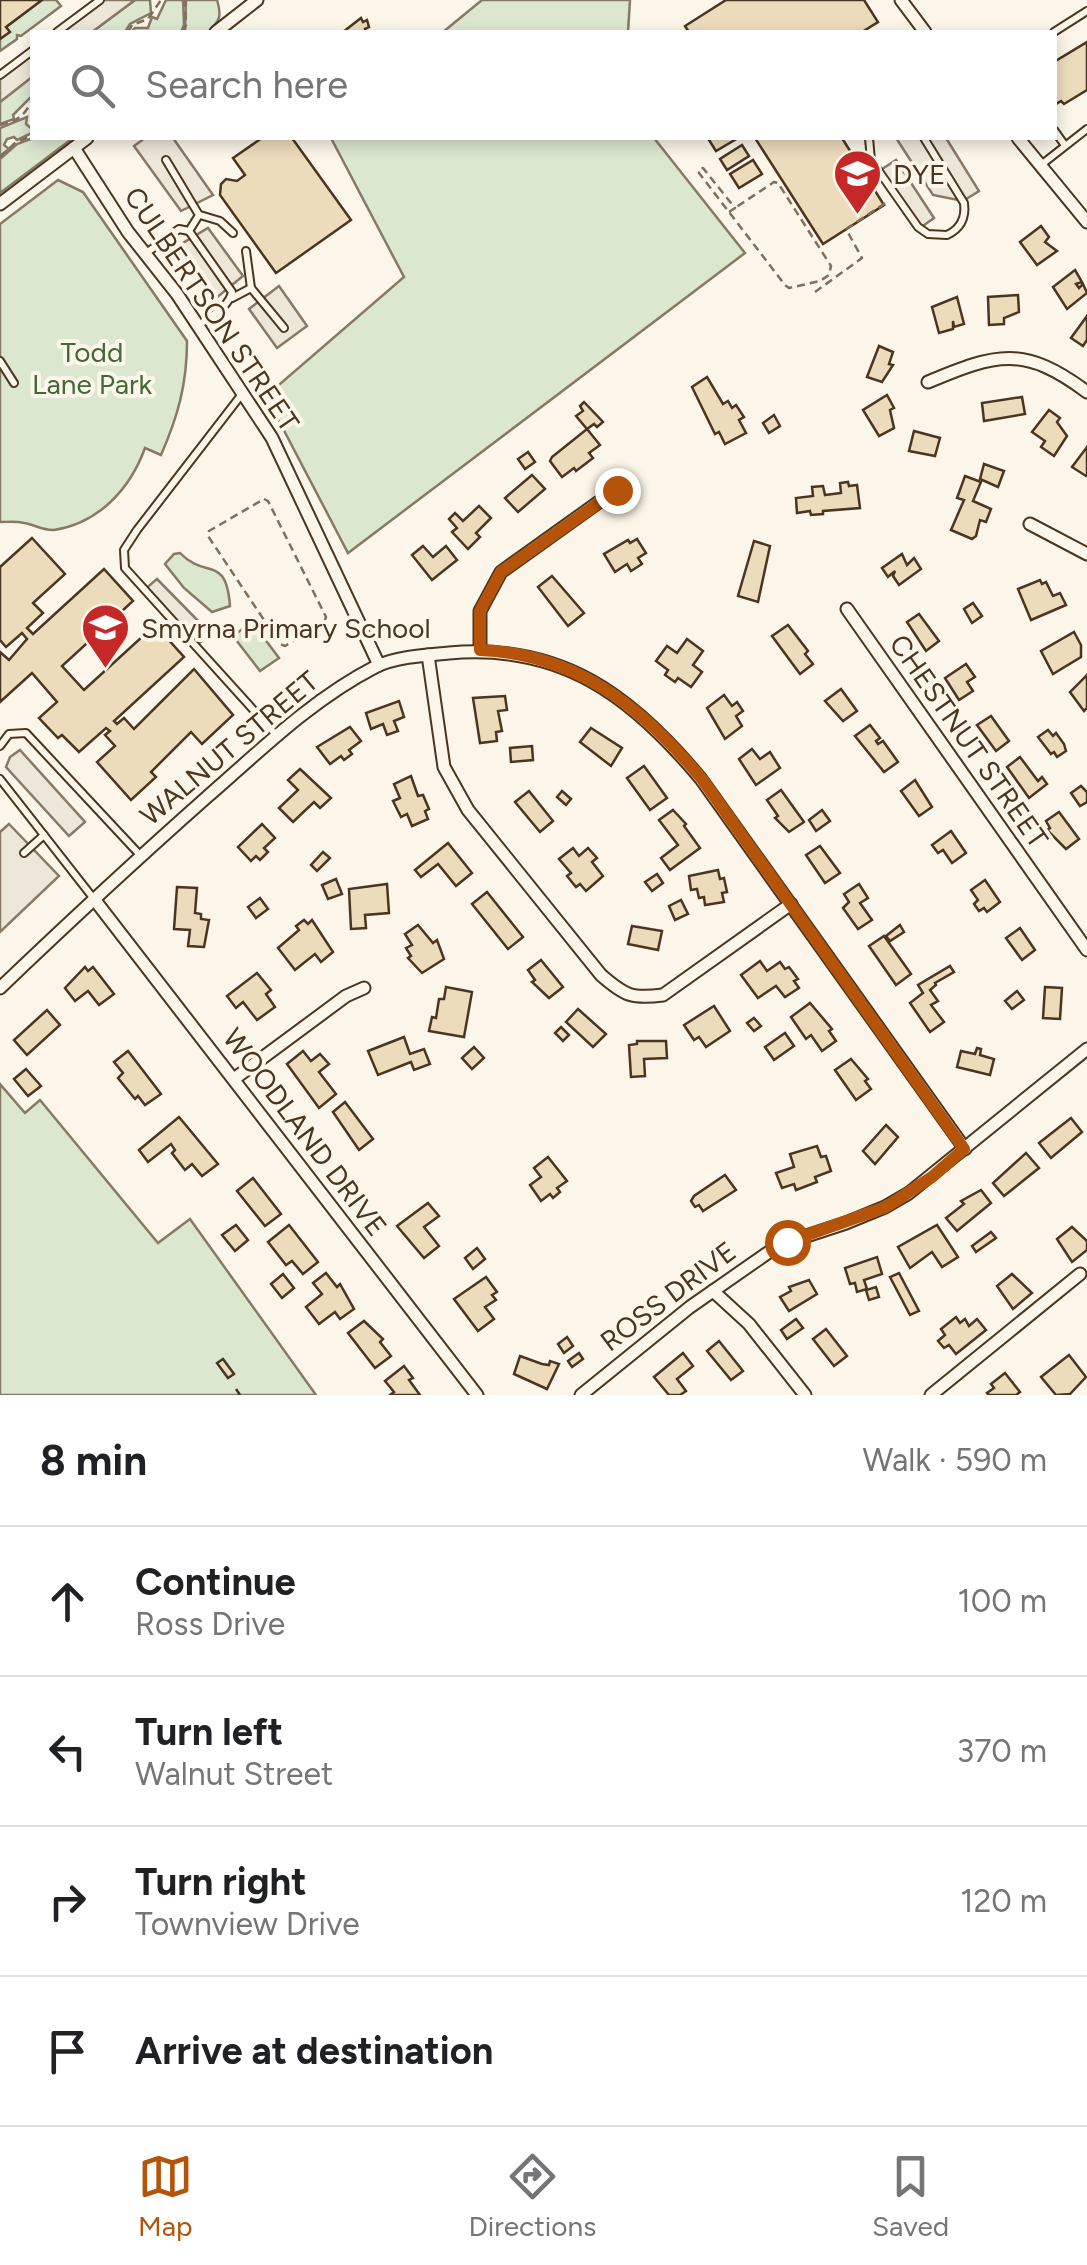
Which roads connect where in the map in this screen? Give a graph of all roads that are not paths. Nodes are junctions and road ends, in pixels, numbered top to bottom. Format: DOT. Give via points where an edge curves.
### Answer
graph roads {
  1 [pos="100,0"];
  2 [pos="256,0"];
  3 [pos="901,0"];
  4 [pos="232,3"];
  5 [pos="1087,11"];
  6 [pos="235,17"];
  7 [pos="59,30"];
  8 [pos="219,30"];
  9 [pos="924,30"];
  10 [pos="1057,30"];
  11 [pos="30,52"];
  12 [pos="0,75"];
  13 [pos="1087,129"];
  14 [pos="1057,134"];
  15 [pos="84,140"];
  16 [pos="869,140"];
  17 [pos="925,140"];
  18 [pos="1020,140"];
  19 [pos="1064,144"];
  20 [pos="74,148"];
  21 [pos="166,160"];
  22 [pos="1041,165"];
  23 [pos="0,204"];
  24 [pos="199,214"];
  25 [pos="1087,222"];
  26 [pos="189,232"];
  27 [pos="233,233"];
  28 [pos="246,250"];
  29 [pos="145,254"];
  30 [pos="252,288"];
  31 [pos="231,295"];
  32 [pos="198,325"];
  33 [pos="284,328"];
  34 [pos="0,360"];
  35 [pos="928,382"];
  36 [pos="14,383"];
  37 [pos="1087,392"];
  38 [pos="242,393"];
  39 [pos="617,490"];
  40 [pos="1030,524"];
  41 [pos="1087,554"];
  42 [pos="847,609"];
  43 [pos="480,650"];
  44 [pos="428,655"];
  45 [pos="379,665"];
  46 [pos="277,736"];
  47 [pos="0,746"];
  48 [pos="0,779"];
  49 [pos="44,835"];
  50 [pos="24,853"];
  51 [pos="140,856"];
  52 [pos="94,899"];
  53 [pos="791,904"];
  54 [pos="1087,950"];
  55 [pos="0,988"];
  56 [pos="364,988"];
  57 [pos="1087,1049"];
  58 [pos="234,1078"];
  59 [pos="964,1149"];
  60 [pos="1080,1274"];
  61 [pos="713,1291"];
  62 [pos="477,1395"];
  63 [pos="581,1395"];
  64 [pos="805,1395"];
  65 [pos="931,1395"];
  1 -- 7 [label="lane"];
  2 -- 6 [label="street"];
  3 -- 9 [label="street"];
  4 -- 6 [label="street"];
  5 -- 10 [label="lane"];
  6 -- 8 [label="street"];
  11 -- 12 [label="lane"];
  13 -- 19 [label="lane"];
  14 -- 19 [label="lane"];
  15 -- 20 [label="street"];
  16 -- 17 [label="lane" via="871,160 918,227 947,235 961,223 964,203"];
  18 -- 22 [label="street"];
  19 -- 22 [label="lane"];
  20 -- 23 [label="street"];
  20 -- 29 [label="street, CULBERTSON STREET"];
  21 -- 24 [label="lane"];
  22 -- 25 [label="street"];
  24 -- 26 [label="lane"];
  24 -- 27 [label="lane"];
  26 -- 29 [label="lane" via="179,230"];
  26 -- 31 [label="lane"];
  28 -- 30 [label="lane"];
  29 -- 32 [label="street, CULBERTSON STREET"];
  30 -- 31 [label="lane"];
  30 -- 33 [label="lane"];
  31 -- 32 [label="lane"];
  32 -- 38 [label="street, CULBERTSON STREET"];
  34 -- 36 [label="lane"];
  35 -- 37 [label="street" via="1006,356 1036,361"];
  38 -- 45 [label="street, CULBERTSON STREET" via="272,438"];
  38 -- 46 [label="lane" via="137,530 124,550 125,568"];
  39 -- 43 [label="street" via="501,572 480,611"];
  40 -- 41 [label="street"];
  42 -- 54 [label="street, CHESTNUT STREET"];
  43 -- 44 [label="street, WALNUT STREET"];
  43 -- 53 [label="street, WALNUT STREET" via="570,670 636,708 702,779"];
  44 -- 45 [label="street, WALNUT STREET"];
  44 -- 53 [label="street" via="444,767 468,810 621,992 639,998 663,994"];
  45 -- 46 [label="street, WALNUT STREET"];
  46 -- 51 [label="street, WALNUT STREET"];
  47 -- 51 [label="lane" via="9,734 26,733"];
  48 -- 49 [label="lane"];
  49 -- 50 [label="lane"];
  49 -- 52 [label="lane"];
  51 -- 52 [label="street, WALNUT STREET"];
  52 -- 55 [label="street, WALNUT STREET"];
  52 -- 58 [label="street, WOODLAND DRIVE"];
  53 -- 59 [label="street, WALNUT STREET"];
  56 -- 58 [label="street"];
  57 -- 59 [label="street, ROSS DRIVE"];
  58 -- 62 [label="street, WOODLAND DRIVE"];
  59 -- 61 [label="street, ROSS DRIVE" via="886,1207 779,1245"];
  60 -- 65 [label="street"];
  61 -- 63 [label="street, ROSS DRIVE"];
  61 -- 64 [label="street" via="749,1324"];
}
